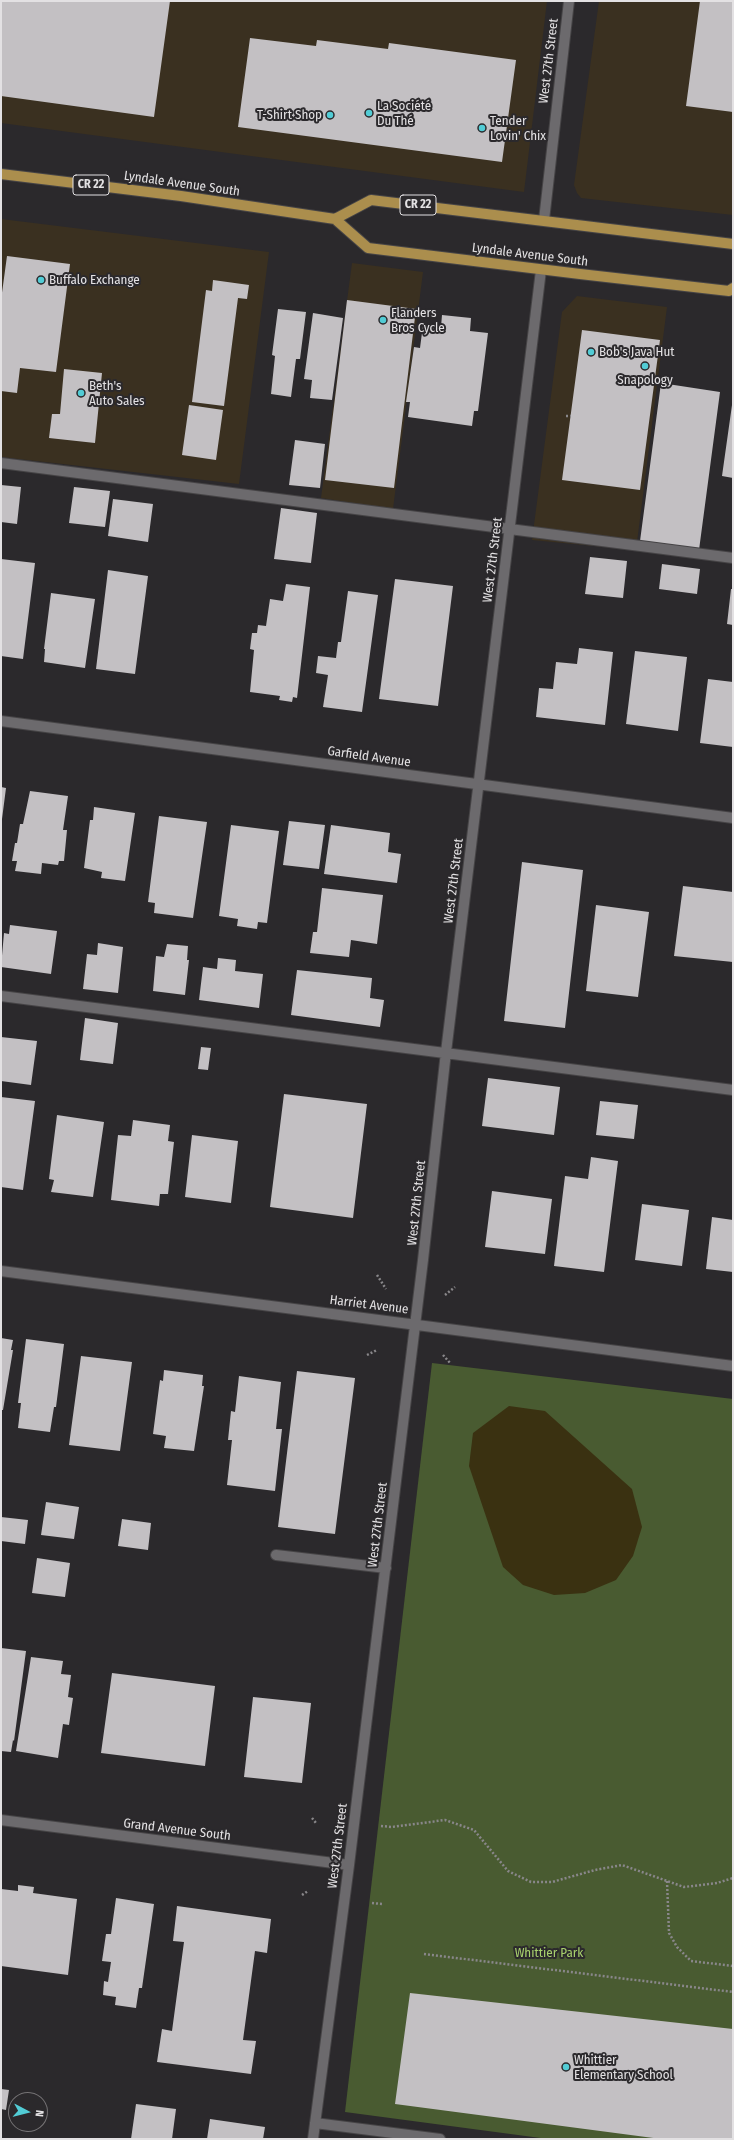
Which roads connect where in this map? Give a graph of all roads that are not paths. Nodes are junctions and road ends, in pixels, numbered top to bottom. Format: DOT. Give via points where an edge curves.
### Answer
graph roads {
  1 [pos="569,1"];
  2 [pos="1,174"];
  3 [pos="335,219"];
  4 [pos="544,220"];
  5 [pos="733,244"];
  6 [pos="541,270"];
  7 [pos="733,288"];
  8 [pos="1,463"];
  9 [pos="510,528"];
  10 [pos="733,558"];
  11 [pos="1,721"];
  12 [pos="479,784"];
  13 [pos="733,818"];
  14 [pos="1,996"];
  15 [pos="446,1052"];
  16 [pos="733,1090"];
  17 [pos="1,1271"];
  18 [pos="416,1324"];
  19 [pos="733,1366"];
  20 [pos="276,1555"];
  21 [pos="386,1568"];
  22 [pos="1,1820"];
  23 [pos="349,1865"];
  24 [pos="315,2122"];
  25 [pos="313,2139"];
  26 [pos="440,2139"];
  1 -- 4 [label="street, West 27th Street"];
  2 -- 3 [label="main road, Lyndale Avenue South / CR 22" via="181,196"];
  3 -- 4 [label="main road, CR 22" via="371,200"];
  3 -- 6 [label="main road, Lyndale Avenue South" via="368,248"];
  4 -- 5 [label="main road, CR 22"];
  6 -- 7 [label="main road, Lyndale Avenue South" via="729,290"];
  6 -- 9 [label="street, West 27th Street"];
  8 -- 9 [label="street"];
  9 -- 10 [label="street"];
  9 -- 12 [label="street, West 27th Street"];
  11 -- 12 [label="street, Garfield Avenue"];
  12 -- 13 [label="street, Garfield Avenue"];
  12 -- 15 [label="street, West 27th Street"];
  14 -- 15 [label="street"];
  15 -- 16 [label="street"];
  15 -- 18 [label="street, West 27th Street"];
  17 -- 18 [label="street, Harriet Avenue"];
  18 -- 19 [label="street, Harriet Avenue"];
  18 -- 21 [label="street, West 27th Street"];
  20 -- 21 [label="street"];
  21 -- 23 [label="street, West 27th Street"];
  22 -- 23 [label="street, Grand Avenue South"];
  23 -- 24 [label="street, West 27th Street"];
  24 -- 25 [label="street, West 27th Street"];
  24 -- 26 [label="street"];
}
